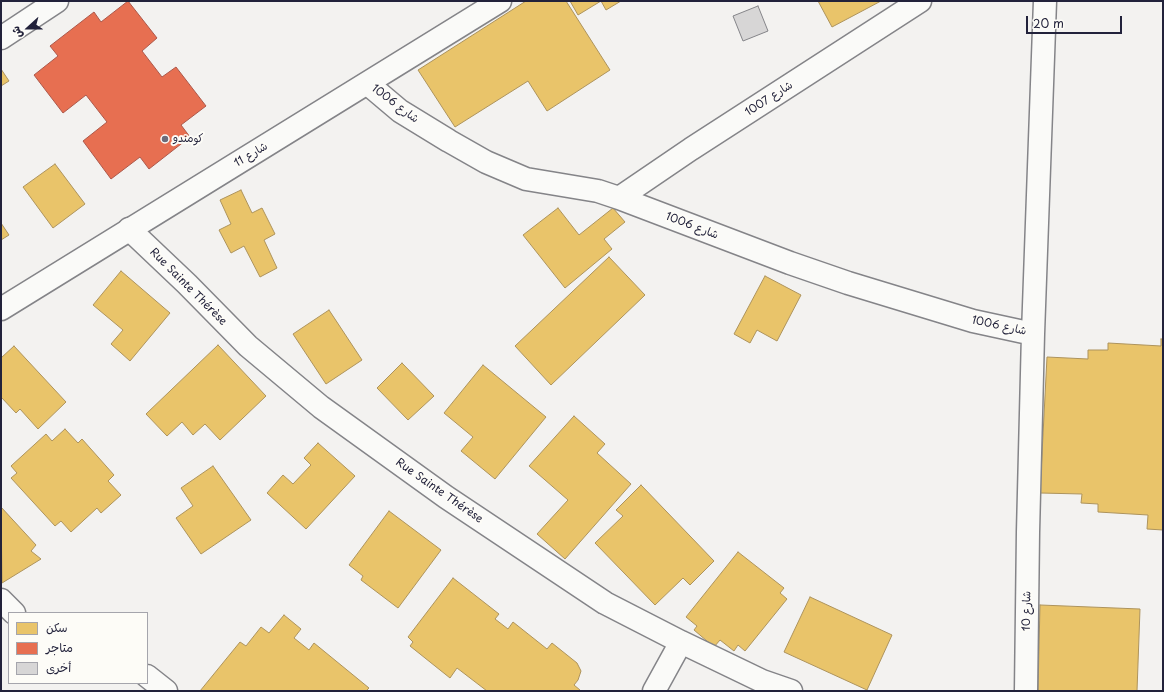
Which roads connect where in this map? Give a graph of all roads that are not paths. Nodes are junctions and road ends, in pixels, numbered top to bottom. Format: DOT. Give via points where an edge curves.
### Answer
graph roads {
  1 [pos="56,1"];
  2 [pos="500,1"];
  3 [pos="920,1"];
  4 [pos="1045,1"];
  5 [pos="1,38"];
  6 [pos="368,84"];
  7 [pos="619,198"];
  8 [pos="129,229"];
  9 [pos="1,309"];
  10 [pos="1033,334"];
  11 [pos="1,600"];
  12 [pos="13,612"];
  13 [pos="681,642"];
  14 [pos="148,677"];
  15 [pos="166,691"];
  16 [pos="654,691"];
  17 [pos="791,691"];
  18 [pos="1026,691"];
  1 -- 5 [label="street"];
  2 -- 6 [label="street, شارع 11"];
  3 -- 7 [label="street, شارع 1007"];
  4 -- 10 [label="street, شارع 10"];
  6 -- 7 [label="street, شارع 1006" via="400,110 486,162 526,179 598,191"];
  6 -- 8 [label="street, شارع 11"];
  7 -- 10 [label="street, شارع 1006" via="848,283 973,321"];
  8 -- 9 [label="street, شارع 11"];
  8 -- 13 [label="street, Rue Sainte Thérèse" via="188,284 248,346 321,407 446,498 605,603"];
  10 -- 18 [label="street, شارع 10"];
  11 -- 12 [label="street"];
  13 -- 16 [label="street"];
  13 -- 17 [label="street, Rue Sainte Thérèse" via="762,681"];
  14 -- 15 [label="street"];
}
